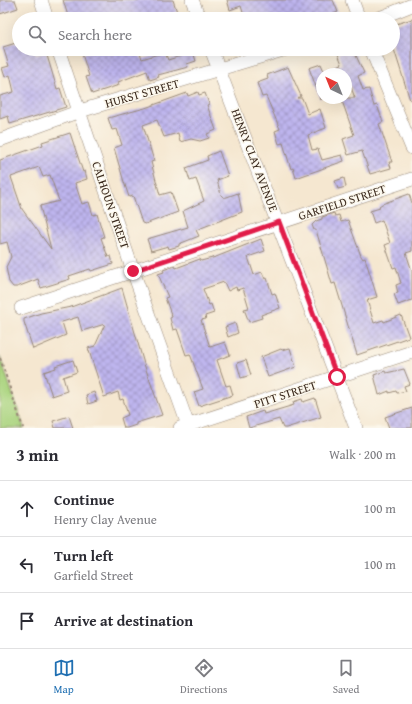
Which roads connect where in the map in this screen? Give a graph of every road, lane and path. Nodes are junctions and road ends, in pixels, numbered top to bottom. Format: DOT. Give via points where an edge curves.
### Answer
graph roads {
  1 [pos="41,0"];
  2 [pos="192,0"];
  3 [pos="352,0"];
  4 [pos="412,6"];
  5 [pos="45,12"];
  6 [pos="197,12"];
  7 [pos="356,12"];
  8 [pos="396,12"];
  9 [pos="60,56"];
  10 [pos="214,56"];
  11 [pos="264,56"];
  12 [pos="375,56"];
  13 [pos="220,70"];
  14 [pos="80,111"];
  15 [pos="0,140"];
  16 [pos="412,148"];
  17 [pos="412,179"];
  18 [pos="279,222"];
  19 [pos="133,271"];
  20 [pos="21,308"];
  21 [pos="412,352"];
  22 [pos="0,358"];
  23 [pos="337,377"];
  24 [pos="186,427"];
  25 [pos="22,428"];
  26 [pos="356,428"];
  1 -- 5 [label="street"];
  2 -- 6 [label="street"];
  3 -- 7 [label="street"];
  4 -- 8 [label="street"];
  9 -- 14 [label="street, CALHOUN STREET"];
  10 -- 13 [label="street, HENRY CLAY AVENUE"];
  11 -- 13 [label="street, HURST STREET"];
  12 -- 16 [label="street"];
  13 -- 14 [label="street, HURST STREET"];
  13 -- 18 [label="street, HENRY CLAY AVENUE"];
  14 -- 15 [label="street, HURST STREET"];
  14 -- 19 [label="street, CALHOUN STREET"];
  17 -- 18 [label="street, GARFIELD STREET"];
  18 -- 19 [label="street, GARFIELD STREET"];
  18 -- 23 [label="street, HENRY CLAY AVENUE"];
  19 -- 20 [label="street, GARFIELD STREET"];
  19 -- 24 [label="street, CALHOUN STREET"];
  21 -- 23 [label="street, PITT STREET"];
  22 -- 25 [label="path"];
  23 -- 24 [label="street, PITT STREET"];
  23 -- 26 [label="street, HENRY CLAY AVENUE"];
}
